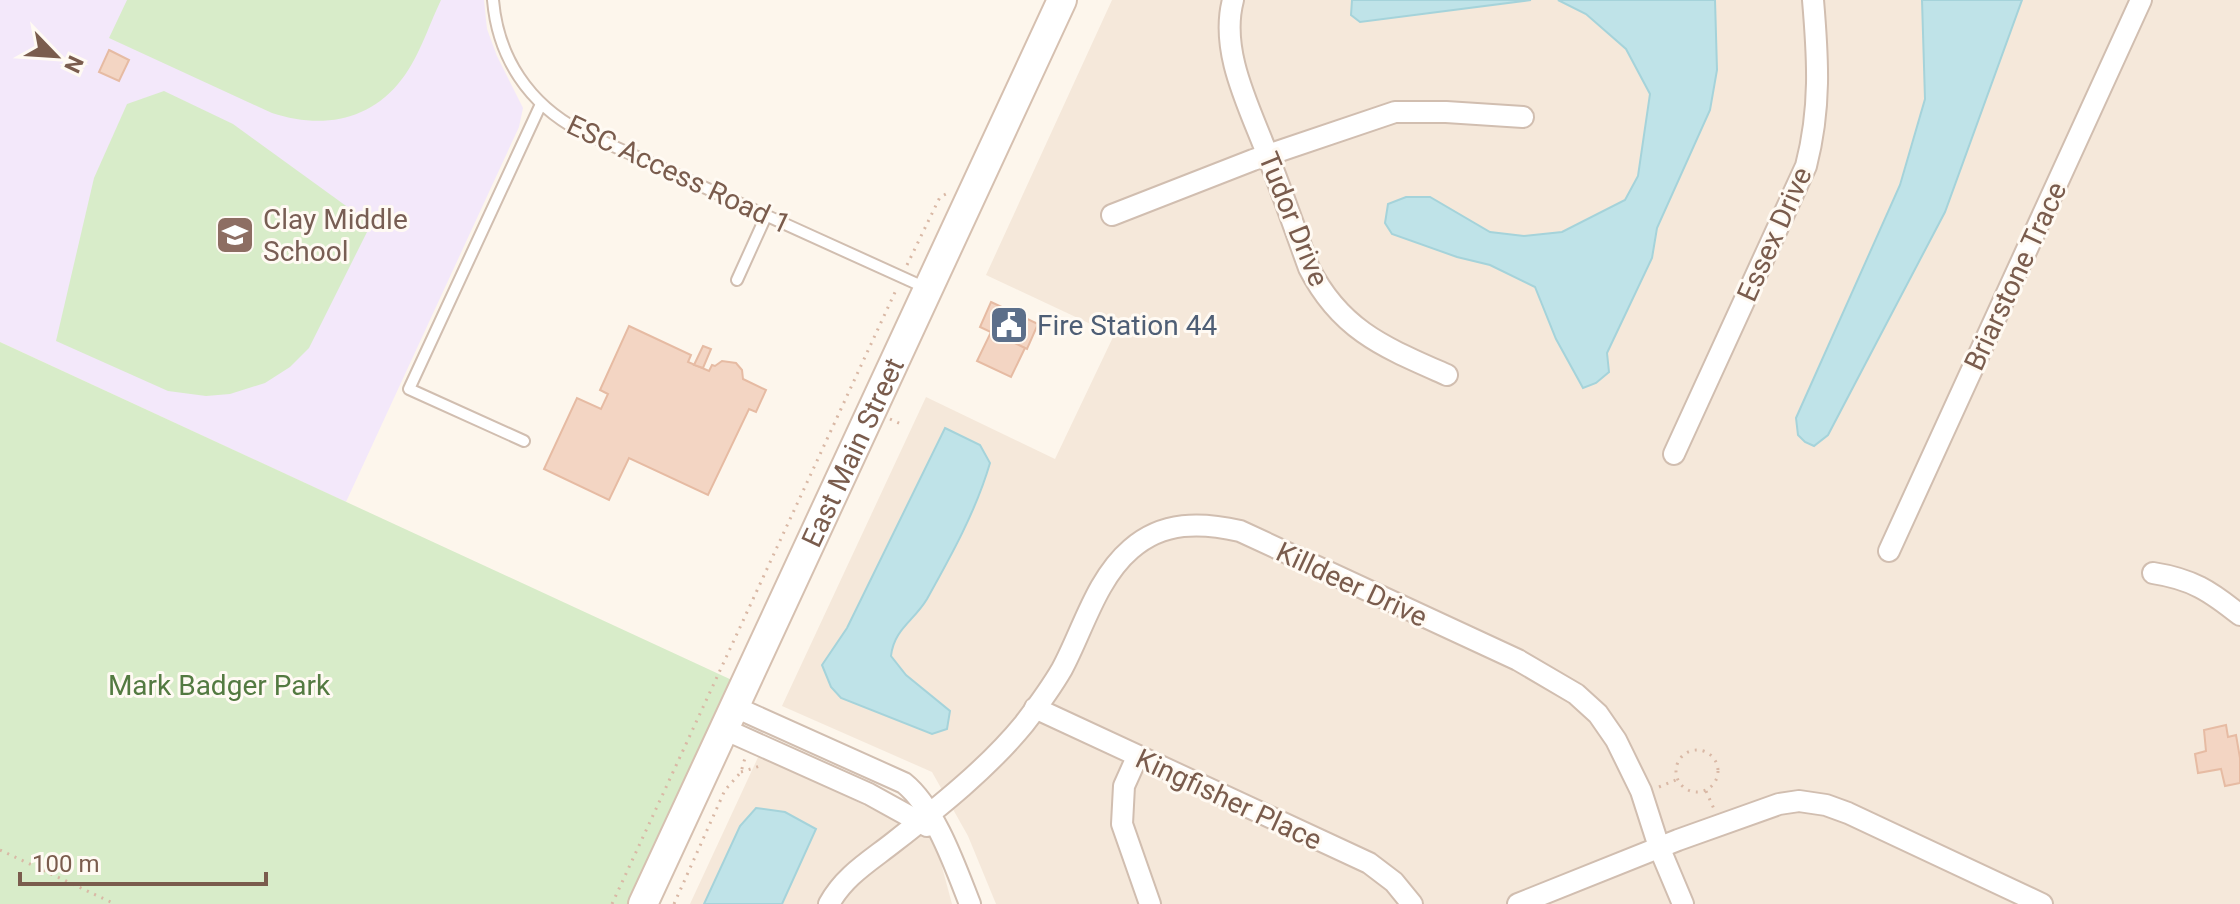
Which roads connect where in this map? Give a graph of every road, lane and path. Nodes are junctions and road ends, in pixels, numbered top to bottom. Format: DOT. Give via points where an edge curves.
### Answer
graph roads {
  1 [pos="493,0"];
  2 [pos="1062,0"];
  3 [pos="1233,0"];
  4 [pos="1813,0"];
  5 [pos="2141,0"];
  6 [pos="541,104"];
  7 [pos="1523,117"];
  8 [pos="1268,156"];
  9 [pos="1112,215"];
  10 [pos="766,216"];
  11 [pos="737,280"];
  12 [pos="928,289"];
  13 [pos="889,304"];
  14 [pos="1447,375"];
  15 [pos="888,418"];
  16 [pos="901,424"];
  17 [pos="524,441"];
  18 [pos="1674,454"];
  19 [pos="1889,551"];
  20 [pos="2153,573"];
  21 [pos="2240,615"];
  22 [pos="1035,708"];
  23 [pos="730,718"];
  24 [pos="752,742"];
  25 [pos="1137,757"];
  26 [pos="1678,779"];
  27 [pos="1658,788"];
  28 [pos="1706,791"];
  29 [pos="1714,810"];
  30 [pos="925,815"];
  31 [pos="1659,847"];
  32 [pos="0,850"];
  33 [pos="115,904"];
  34 [pos="612,904"];
  35 [pos="643,904"];
  36 [pos="674,904"];
  37 [pos="829,904"];
  38 [pos="970,904"];
  39 [pos="1150,904"];
  40 [pos="1412,904"];
  41 [pos="1518,904"];
  42 [pos="1683,904"];
  43 [pos="2042,904"];
  1 -- 6 [label="lane, ESC Access Road 1" via="507,57"];
  2 -- 12 [label="main road, East Main Street"];
  3 -- 8 [label="street, Tudor Drive" via="1231,51"];
  4 -- 18 [label="street, Essex Drive" via="1819,81 1806,166"];
  5 -- 19 [label="street, Briarstone Trace"];
  6 -- 10 [label="lane, ESC Access Road 1" via="580,131"];
  6 -- 17 [label="lane" via="409,389"];
  7 -- 8 [label="street" via="1395,112"];
  8 -- 9 [label="street"];
  8 -- 14 [label="street, Tudor Drive" via="1309,268 1330,304 1383,347"];
  10 -- 11 [label="lane"];
  10 -- 12 [label="lane, ESC Access Road 1"];
  12 -- 23 [label="main road, East Main Street"];
  13 -- 34 [label="path"];
  15 -- 16 [label="path"];
  20 -- 21 [label="street" via="2188,579"];
  22 -- 25 [label="street, Kingfisher Place"];
  22 -- 30 [label="street, Killdeer Drive" via="982,767"];
  22 -- 31 [label="street, Killdeer Drive" via="1061,671 1114,567 1133,547 1175,526 1228,528 1518,660 1576,694 1616,740 1641,791"];
  23 -- 24 [label="street"];
  23 -- 30 [label="street" via="904,783"];
  23 -- 35 [label="main road, East Main Street"];
  24 -- 30 [label="street"];
  24 -- 36 [label="path"];
  25 -- 39 [label="street" via="1124,786 1122,824"];
  25 -- 40 [label="street, Kingfisher Place" via="1369,863"];
  26 -- 27 [label="path"];
  26 -- 28 [label="path" via="1687,790"];
  26 -- 28 [label="path" via="1682,757 1704,751 1718,770 1716,782"];
  28 -- 29 [label="path"];
  30 -- 37 [label="street, Killdeer Drive" via="851,874"];
  30 -- 38 [label="street" via="954,863"];
  31 -- 41 [label="street"];
  31 -- 42 [label="street, Killdeer Drive"];
  31 -- 43 [label="street" via="1754,812 1799,801 1826,805"];
  32 -- 33 [label="path"];
}
